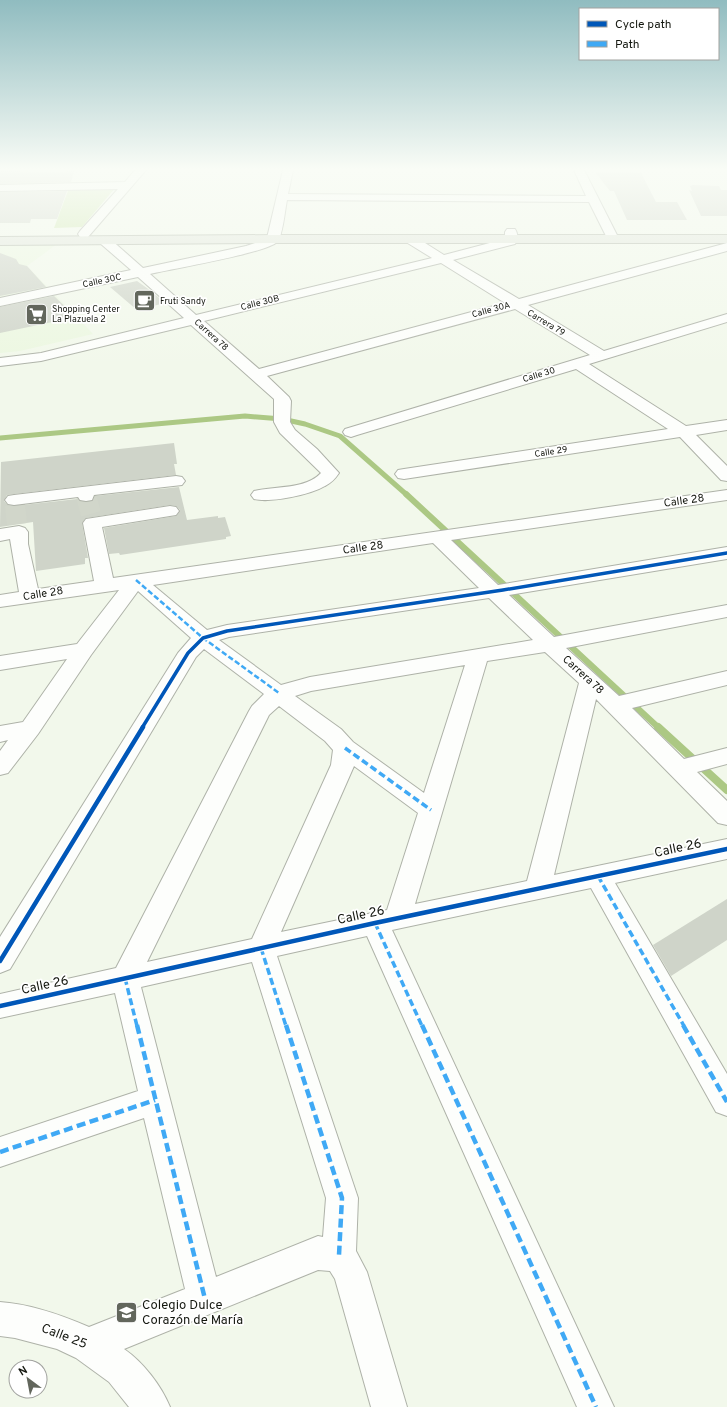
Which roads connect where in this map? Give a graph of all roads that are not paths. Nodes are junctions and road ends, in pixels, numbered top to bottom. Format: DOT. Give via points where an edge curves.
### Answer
graph roads {
  1 [pos="511,235"];
  2 [pos="241,236"];
  3 [pos="273,236"];
  4 [pos="354,236"];
  5 [pos="494,236"];
  6 [pos="578,236"];
  7 [pos="612,236"];
  8 [pos="632,236"];
  9 [pos="410,239"];
  10 [pos="721,239"];
  11 [pos="105,241"];
  12 [pos="0,242"];
  13 [pos="727,246"];
  14 [pos="441,259"];
  15 [pos="142,273"];
  16 [pos="0,302"];
  17 [pos="514,304"];
  18 [pos="727,318"];
  19 [pos="193,319"];
  20 [pos="602,356"];
  21 [pos="0,362"];
  22 [pos="577,363"];
  23 [pos="255,375"];
  24 [pos="727,412"];
  25 [pos="727,425"];
  26 [pos="691,430"];
  27 [pos="350,432"];
  28 [pos="404,474"];
  29 [pos="727,476"];
  30 [pos="176,481"];
  31 [pos="260,495"];
  32 [pos="727,495"];
  33 [pos="10,502"];
  34 [pos="170,510"];
  35 [pos="0,535"];
  36 [pos="440,537"];
  37 [pos="727,553"];
  38 [pos="103,579"];
  39 [pos="136,580"];
  40 [pos="506,589"];
  41 [pos="28,590"];
  42 [pos="0,601"];
  43 [pos="727,611"];
  44 [pos="203,638"];
  45 [pos="559,642"];
  46 [pos="84,650"];
  47 [pos="478,656"];
  48 [pos="0,663"];
  49 [pos="727,678"];
  50 [pos="590,682"];
  51 [pos="279,693"];
  52 [pos="625,702"];
  53 [pos="30,728"];
  54 [pos="0,734"];
  55 [pos="345,748"];
  56 [pos="700,763"];
  57 [pos="0,767"];
  58 [pos="431,810"];
  59 [pos="727,816"];
  60 [pos="727,849"];
  61 [pos="598,876"];
  62 [pos="538,889"];
  63 [pos="386,921"];
  64 [pos="261,948"];
  65 [pos="0,961"];
  66 [pos="125,978"];
  67 [pos="0,1006"];
  68 [pos="156,1100"];
  69 [pos="727,1102"];
  70 [pos="0,1152"];
  71 [pos="338,1255"];
  72 [pos="205,1299"];
  73 [pos="0,1320"];
  74 [pos="89,1345"];
  75 [pos="152,1407"];
  76 [pos="389,1407"];
  77 [pos="596,1407"];
  1 -- 14 [label="street, Calle 30B" via="511,241 503,244"];
  2 -- 3 [label="highway"];
  3 -- 4 [label="highway"];
  3 -- 9 [label="highway"];
  3 -- 11 [label="highway"];
  3 -- 15 [label="street, Calle 30C" via="268,243 261,246"];
  5 -- 9 [label="highway"];
  6 -- 7 [label="highway"];
  7 -- 8 [label="highway"];
  7 -- 10 [label="highway"];
  9 -- 14 [label="street, Carrera 79"];
  10 -- 13 [label="street"];
  11 -- 12 [label="highway"];
  11 -- 15 [label="street, Carrera 78"];
  13 -- 17 [label="street, Calle 30A"];
  14 -- 17 [label="street, Carrera 79"];
  14 -- 19 [label="street, Calle 30B"];
  15 -- 16 [label="street, Calle 30C"];
  15 -- 19 [label="street, Carrera 78"];
  17 -- 20 [label="street, Carrera 79"];
  17 -- 23 [label="street, Calle 30A"];
  18 -- 20 [label="street, Calle 30"];
  19 -- 21 [label="street, Calle 30B" via="36,358"];
  19 -- 23 [label="street, Carrera 78"];
  20 -- 22 [label="street, Calle 30"];
  22 -- 26 [label="street"];
  22 -- 27 [label="street, Calle 30"];
  23 -- 31 [label="street, Carrera 78" via="282,399 282,420 288,433 330,473 315,486"];
  24 -- 26 [label="street" via="704,420"];
  25 -- 26 [label="street, Calle 29"];
  26 -- 28 [label="street, Calle 29"];
  26 -- 29 [label="street"];
  30 -- 33 [label="street"];
  32 -- 36 [label="street, Calle 28"];
  34 -- 38 [label="street" via="92,519"];
  35 -- 41 [label="street" via="18,528"];
  36 -- 39 [label="street, Calle 28"];
  36 -- 40 [label="street, Carrera 78"];
  37 -- 40 [label="street"];
  38 -- 39 [label="street, Calle 28"];
  38 -- 41 [label="street, Calle 28"];
  39 -- 44 [label="street"];
  39 -- 46 [label="street"];
  40 -- 44 [label="street" via="227,631"];
  40 -- 45 [label="street, Carrera 78"];
  41 -- 42 [label="street, Calle 28"];
  43 -- 45 [label="street"];
  44 -- 51 [label="street"];
  44 -- 65 [label="street" via="188,653"];
  45 -- 47 [label="street"];
  45 -- 50 [label="street, Carrera 78"];
  46 -- 48 [label="street"];
  46 -- 53 [label="street"];
  47 -- 51 [label="street" via="310,684"];
  47 -- 58 [label="street"];
  49 -- 52 [label="street"];
  50 -- 52 [label="street, Carrera 78"];
  50 -- 62 [label="street"];
  51 -- 55 [label="street" via="333,735"];
  51 -- 66 [label="street" via="260,711"];
  52 -- 56 [label="street, Carrera 78"];
  53 -- 54 [label="street"];
  53 -- 57 [label="street"];
  55 -- 58 [label="street"];
  55 -- 64 [label="street" via="343,765"];
  56 -- 59 [label="street, Carrera 78"];
  58 -- 63 [label="street"];
  60 -- 61 [label="street, Calle 26"];
  61 -- 62 [label="street, Calle 26"];
  61 -- 69 [label="street"];
  62 -- 63 [label="street, Calle 26"];
  63 -- 64 [label="street, Calle 26"];
  63 -- 77 [label="street"];
  64 -- 66 [label="street, Calle 26"];
  64 -- 71 [label="street" via="342,1198"];
  66 -- 67 [label="street, Calle 26"];
  66 -- 68 [label="street"];
  68 -- 70 [label="street"];
  68 -- 72 [label="street"];
  71 -- 72 [label="street" via="318,1253"];
  71 -- 76 [label="street" via="350,1272"];
  72 -- 74 [label="street"];
  73 -- 74 [label="street, Calle 25" via="15,1320 59,1332"];
  74 -- 75 [label="street, Calle 25" via="122,1369"];
}
